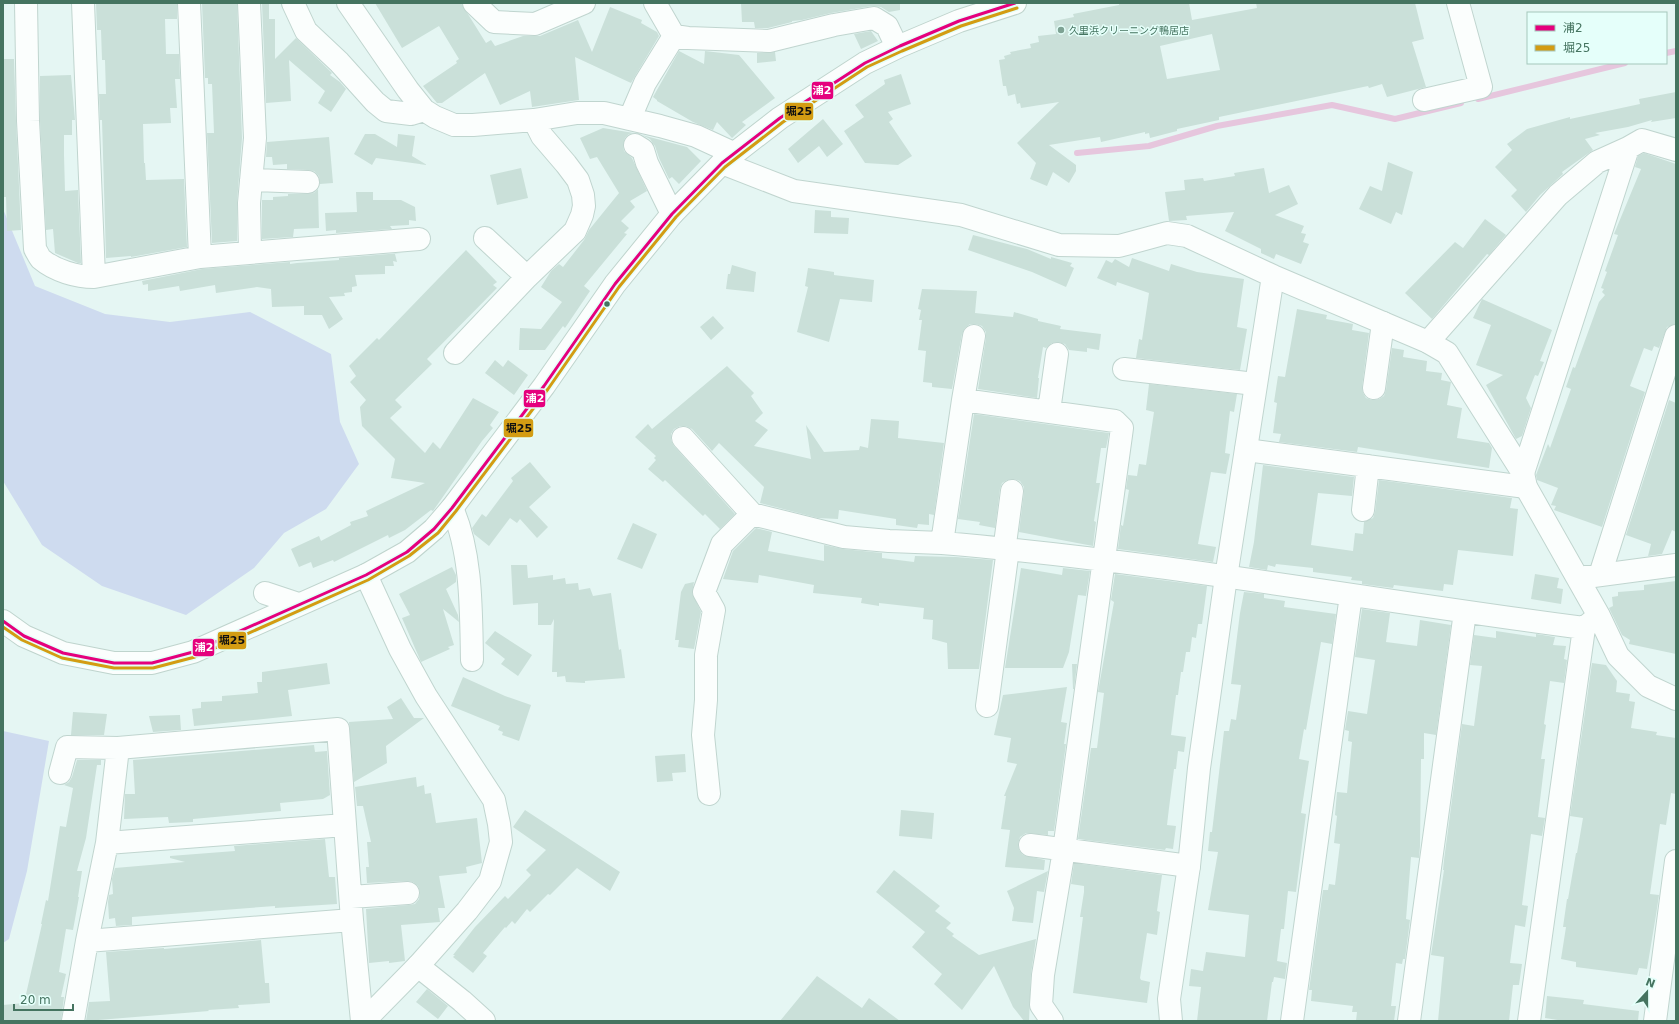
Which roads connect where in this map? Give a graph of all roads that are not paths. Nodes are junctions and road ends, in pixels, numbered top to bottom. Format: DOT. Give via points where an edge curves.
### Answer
graph roads {
  1 [pos="26,3"];
  2 [pos="83,3"];
  3 [pos="189,3"];
  4 [pos="249,3"];
  5 [pos="292,3"];
  6 [pos="348,3"];
  7 [pos="474,3"];
  8 [pos="584,3"];
  9 [pos="655,3"];
  10 [pos="1015,3"];
  11 [pos="1458,3"];
  12 [pos="674,36"];
  13 [pos="897,47"];
  14 [pos="1424,100"];
  15 [pos="424,110"];
  16 [pos="630,118"];
  17 [pos="534,120"];
  18 [pos="636,145"];
  19 [pos="1628,148"];
  20 [pos="1676,150"];
  21 [pos="727,158"];
  22 [pos="251,180"];
  23 [pos="308,182"];
  24 [pos="672,214"];
  25 [pos="485,238"];
  26 [pos="419,239"];
  27 [pos="250,253"];
  28 [pos="200,257"];
  29 [pos="1273,276"];
  30 [pos="94,277"];
  31 [pos="526,278"];
  32 [pos="1383,323"];
  33 [pos="974,336"];
  34 [pos="1676,336"];
  35 [pos="1428,342"];
  36 [pos="455,354"];
  37 [pos="1057,354"];
  38 [pos="1124,369"];
  39 [pos="1255,384"];
  40 [pos="1374,388"];
  41 [pos="963,400"];
  42 [pos="1049,412"];
  43 [pos="683,438"];
  44 [pos="1246,450"];
  45 [pos="1368,466"];
  46 [pos="1524,480"];
  47 [pos="1012,491"];
  48 [pos="452,508"];
  49 [pos="1363,510"];
  50 [pos="752,514"];
  51 [pos="942,543"];
  52 [pos="1008,549"];
  53 [pos="1103,561"];
  54 [pos="1676,565"];
  55 [pos="1600,574"];
  56 [pos="366,575"];
  57 [pos="1226,577"];
  58 [pos="1578,578"];
  59 [pos="264,593"];
  60 [pos="1351,595"];
  61 [pos="298,604"];
  62 [pos="1465,612"];
  63 [pos="3,621"];
  64 [pos="1592,622"];
  65 [pos="472,660"];
  66 [pos="1676,699"];
  67 [pos="987,706"];
  68 [pos="118,748"];
  69 [pos="60,773"];
  70 [pos="709,794"];
  71 [pos="345,825"];
  72 [pos="107,843"];
  73 [pos="1030,844"];
  74 [pos="1064,850"];
  75 [pos="1676,860"];
  76 [pos="1189,866"];
  77 [pos="408,893"];
  78 [pos="351,897"];
  79 [pos="352,920"];
  80 [pos="87,941"];
  81 [pos="418,966"];
  82 [pos="73,1021"];
  83 [pos="363,1021"];
  84 [pos="484,1021"];
  85 [pos="1052,1021"];
  86 [pos="1171,1021"];
  87 [pos="1292,1021"];
  88 [pos="1409,1021"];
  89 [pos="1529,1021"];
  90 [pos="1655,1021"];
  1 -- 30 [label="street" via="28,121 35,249 40,259 59,269 80,277"];
  2 -- 30 [label="street"];
  3 -- 28 [label="street"];
  4 -- 22 [label="street" via="255,138"];
  5 -- 15 [label="street" via="306,31 386,111 411,114"];
  6 -- 15 [label="street"];
  7 -- 8 [label="street" via="494,22 535,24"];
  9 -- 12 [label="street"];
  10 -- 13 [label="street" via="959,21"];
  11 -- 14 [label="street" via="1481,87"];
  12 -- 13 [label="street" via="769,41 874,18 887,26"];
  12 -- 16 [label="street" via="645,83"];
  13 -- 21 [label="street" via="826,86"];
  15 -- 17 [label="street" via="454,125"];
  16 -- 17 [label="street" via="604,113 577,113"];
  16 -- 21 [label="street" via="696,136"];
  17 -- 31 [label="street" via="542,136 578,180 584,206 575,231"];
  18 -- 24 [label="street" via="643,150"];
  19 -- 20 [label="street" via="1642,140"];
  19 -- 35 [label="street" via="1597,162 1558,195"];
  19 -- 46 [label="street"];
  21 -- 24 [label="street"];
  21 -- 29 [label="street" via="794,191 962,215 1059,245 1119,246 1166,233 1186,236"];
  22 -- 23 [label="street"];
  22 -- 27 [label="street"];
  24 -- 48 [label="street" via="616,284 544,386"];
  25 -- 31 [label="street"];
  26 -- 27 [label="street"];
  27 -- 28 [label="street"];
  28 -- 30 [label="street"];
  29 -- 32 [label="street"];
  29 -- 39 [label="street"];
  31 -- 36 [label="street"];
  32 -- 35 [label="street"];
  32 -- 40 [label="street"];
  33 -- 41 [label="street"];
  34 -- 55 [label="street"];
  35 -- 46 [label="street" via="1447,354"];
  37 -- 42 [label="street"];
  38 -- 39 [label="street"];
  39 -- 44 [label="street"];
  41 -- 42 [label="street"];
  41 -- 51 [label="street"];
  42 -- 53 [label="street" via="1115,421 1122,428"];
  43 -- 50 [label="street"];
  44 -- 45 [label="street"];
  44 -- 57 [label="street"];
  45 -- 46 [label="street"];
  45 -- 49 [label="street"];
  46 -- 58 [label="street"];
  47 -- 52 [label="street" via="1005,544"];
  48 -- 56 [label="street" via="434,530 407,552"];
  48 -- 65 [label="street" via="464,544 470,593"];
  50 -- 51 [label="street" via="844,536"];
  50 -- 70 [label="street" via="722,544 704,592 714,610 706,655 703,735"];
  51 -- 52 [label="street"];
  52 -- 53 [label="street"];
  52 -- 67 [label="street"];
  53 -- 57 [label="street"];
  53 -- 74 [label="street"];
  54 -- 55 [label="street"];
  55 -- 58 [label="street"];
  56 -- 61 [label="street"];
  56 -- 81 [label="street" via="400,649 426,696 494,800 499,824 501,842 490,881"];
  57 -- 60 [label="street"];
  57 -- 76 [label="street"];
  58 -- 64 [label="street"];
  59 -- 61 [label="street"];
  60 -- 62 [label="street"];
  60 -- 87 [label="street"];
  61 -- 63 [label="street" via="193,652 152,663 114,663 63,653 24,636"];
  62 -- 64 [label="street"];
  62 -- 88 [label="street"];
  64 -- 66 [label="street" via="1618,656 1648,686"];
  64 -- 89 [label="street"];
  68 -- 69 [label="street" via="67,747"];
  68 -- 71 [label="street" via="338,729"];
  68 -- 72 [label="street"];
  71 -- 72 [label="street"];
  71 -- 78 [label="street"];
  72 -- 80 [label="street"];
  73 -- 74 [label="street"];
  74 -- 76 [label="street"];
  74 -- 85 [label="street" via="1043,975 1041,1005"];
  75 -- 90 [label="street"];
  76 -- 86 [label="street" via="1169,999"];
  77 -- 78 [label="street"];
  78 -- 79 [label="street"];
  79 -- 80 [label="street"];
  79 -- 83 [label="street"];
  80 -- 82 [label="street"];
  81 -- 83 [label="street"];
  81 -- 84 [label="street"];
}
